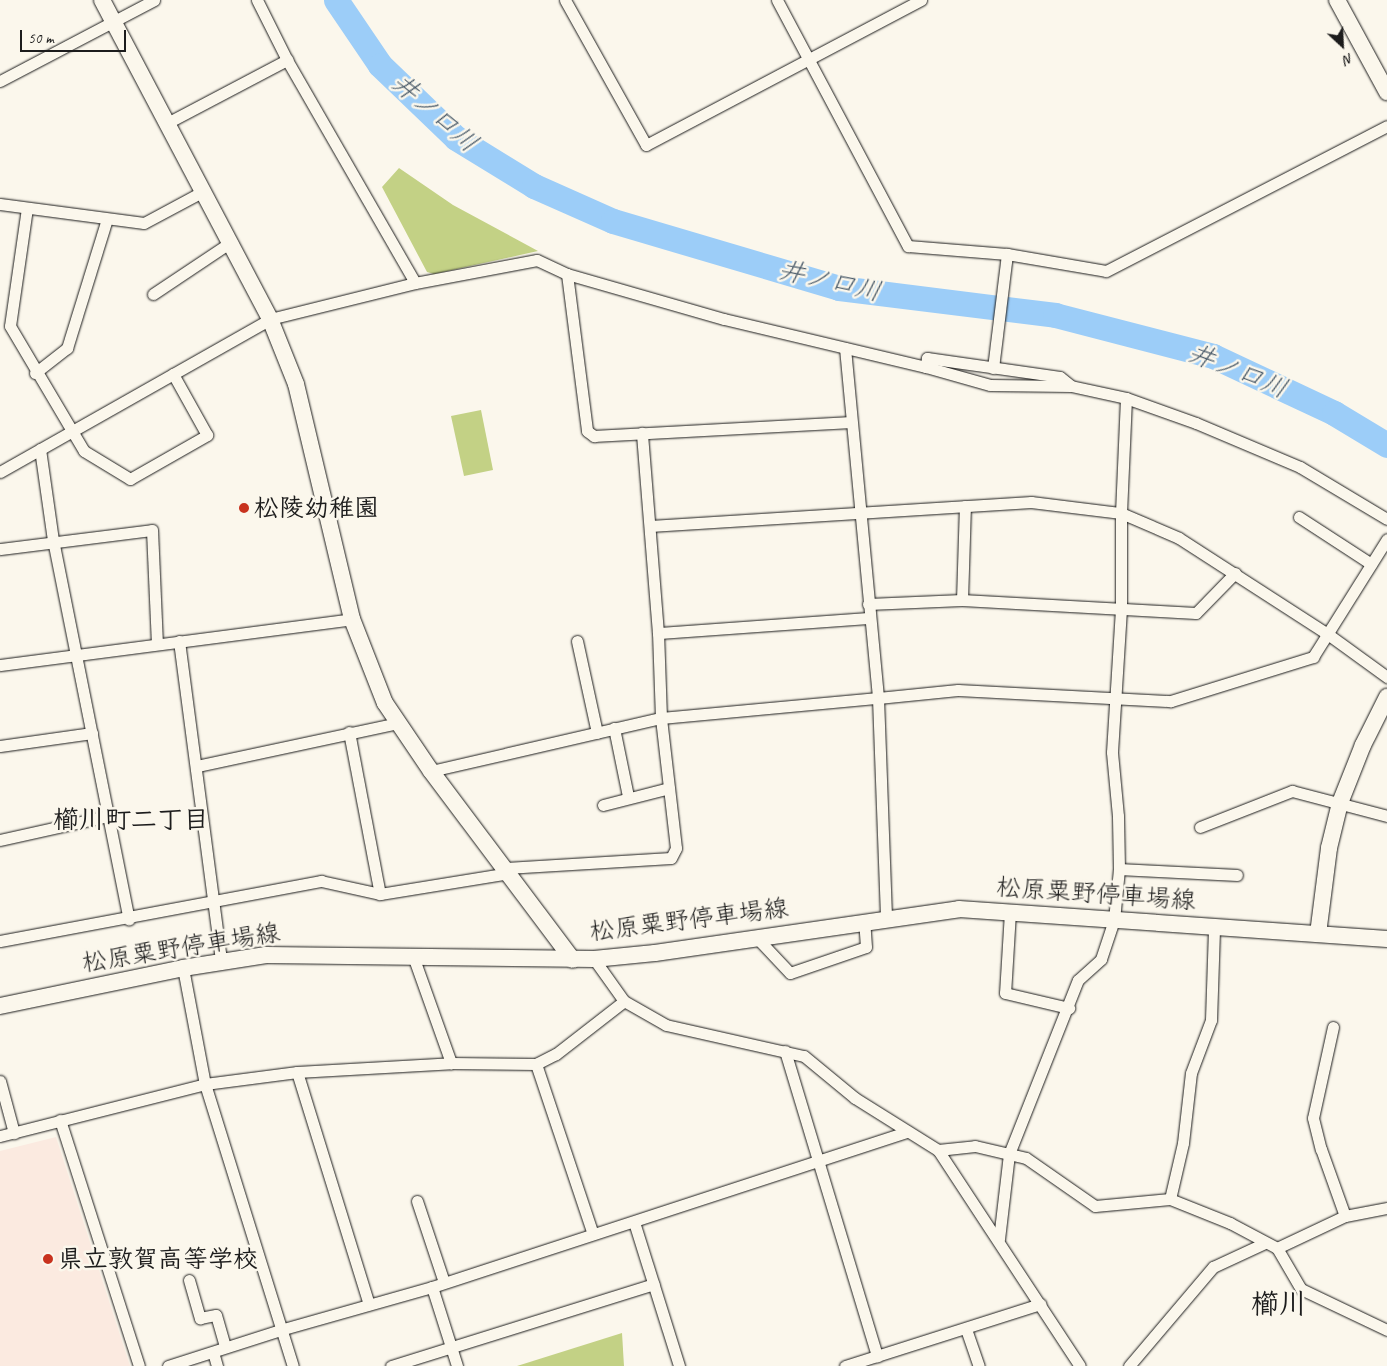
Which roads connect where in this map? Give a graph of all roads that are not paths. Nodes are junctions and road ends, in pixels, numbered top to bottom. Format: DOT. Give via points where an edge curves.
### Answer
graph roads {
  1 [pos="102,0"];
  2 [pos="154,0"];
  3 [pos="257,0"];
  4 [pos="565,0"];
  5 [pos="777,0"];
  6 [pos="921,0"];
  7 [pos="1337,0"];
  8 [pos="113,23"];
  9 [pos="809,59"];
  10 [pos="287,60"];
  11 [pos="0,81"];
  12 [pos="1387,92"];
  13 [pos="167,123"];
  14 [pos="1387,126"];
  15 [pos="204,192"];
  16 [pos="0,204"];
  17 [pos="27,208"];
  18 [pos="107,219"];
  19 [pos="230,242"];
  20 [pos="1007,254"];
  21 [pos="567,274"];
  22 [pos="415,284"];
  23 [pos="153,294"];
  24 [pos="270,319"];
  25 [pos="845,348"];
  26 [pos="994,362"];
  27 [pos="926,367"];
  28 [pos="35,373"];
  29 [pos="173,374"];
  30 [pos="1070,386"];
  31 [pos="1126,398"];
  32 [pos="851,422"];
  33 [pos="70,431"];
  34 [pos="642,433"];
  35 [pos="40,449"];
  36 [pos="0,472"];
  37 [pos="965,506"];
  38 [pos="859,513"];
  39 [pos="1121,513"];
  40 [pos="1299,517"];
  41 [pos="1387,519"];
  42 [pos="650,526"];
  43 [pos="1387,539"];
  44 [pos="53,540"];
  45 [pos="0,549"];
  46 [pos="1371,564"];
  47 [pos="1235,573"];
  48 [pos="962,600"];
  49 [pos="868,604"];
  50 [pos="1121,608"];
  51 [pos="869,618"];
  52 [pos="352,619"];
  53 [pos="658,633"];
  54 [pos="1329,635"];
  55 [pos="179,641"];
  56 [pos="577,641"];
  57 [pos="158,644"];
  58 [pos="76,654"];
  59 [pos="0,665"];
  60 [pos="1387,677"];
  61 [pos="1114,697"];
  62 [pos="1387,697"];
  63 [pos="878,698"];
  64 [pos="662,718"];
  65 [pos="397,723"];
  66 [pos="614,728"];
  67 [pos="349,732"];
  68 [pos="92,733"];
  69 [pos="597,733"];
  70 [pos="0,746"];
  71 [pos="197,766"];
  72 [pos="431,771"];
  73 [pos="669,788"];
  74 [pos="628,796"];
  75 [pos="1340,803"];
  76 [pos="604,804"];
  77 [pos="107,816"];
  78 [pos="1387,816"];
  79 [pos="1200,827"];
  80 [pos="0,840"];
  81 [pos="1119,869"];
  82 [pos="508,871"];
  83 [pos="1237,875"];
  84 [pos="380,894"];
  85 [pos="216,901"];
  86 [pos="1010,912"];
  87 [pos="886,918"];
  88 [pos="129,919"];
  89 [pos="1114,920"];
  90 [pos="864,921"];
  91 [pos="1214,928"];
  92 [pos="1318,934"];
  93 [pos="756,938"];
  94 [pos="1387,939"];
  95 [pos="0,941"];
  96 [pos="413,956"];
  97 [pos="594,959"];
  98 [pos="574,960"];
  99 [pos="221,962"];
  100 [pos="183,968"];
  101 [pos="624,1001"];
  102 [pos="0,1006"];
  103 [pos="1069,1008"];
  104 [pos="1333,1027"];
  105 [pos="785,1051"];
  106 [pos="451,1063"];
  107 [pos="536,1064"];
  108 [pos="297,1072"];
  109 [pos="0,1081"];
  110 [pos="205,1084"];
  111 [pos="60,1120"];
  112 [pos="908,1132"];
  113 [pos="14,1133"];
  114 [pos="0,1136"];
  115 [pos="938,1150"];
  116 [pos="1009,1154"];
  117 [pos="819,1162"];
  118 [pos="1170,1199"];
  119 [pos="417,1201"];
  120 [pos="1387,1208"];
  121 [pos="1345,1216"];
  122 [pos="634,1222"];
  123 [pos="593,1234"];
  124 [pos="999,1239"];
  125 [pos="1265,1243"];
  126 [pos="1277,1248"];
  127 [pos="189,1280"];
  128 [pos="444,1282"];
  129 [pos="654,1284"];
  130 [pos="432,1287"];
  131 [pos="369,1304"];
  132 [pos="1040,1304"];
  133 [pos="966,1329"];
  134 [pos="280,1330"];
  135 [pos="1387,1330"];
  136 [pos="225,1347"];
  137 [pos="452,1349"];
  138 [pos="212,1352"];
  139 [pos="878,1356"];
  140 [pos="139,1366"];
  141 [pos="168,1366"];
  142 [pos="217,1366"];
  143 [pos="293,1366"];
  144 [pos="391,1366"];
  145 [pos="458,1366"];
  146 [pos="679,1366"];
  147 [pos="845,1366"];
  148 [pos="979,1366"];
  149 [pos="1080,1366"];
  150 [pos="1129,1366"];
  1 -- 8 [label="street"];
  2 -- 8 [label="street"];
  3 -- 10 [label="street"];
  4 -- 9 [label="street" via="646,145"];
  5 -- 9 [label="street"];
  6 -- 9 [label="street"];
  7 -- 12 [label="street"];
  8 -- 11 [label="street"];
  8 -- 13 [label="street"];
  9 -- 20 [label="street" via="908,246"];
  10 -- 13 [label="street"];
  10 -- 22 [label="street"];
  13 -- 15 [label="street"];
  14 -- 20 [label="street" via="1106,271"];
  15 -- 18 [label="street" via="144,223"];
  15 -- 19 [label="street"];
  16 -- 17 [label="street"];
  17 -- 18 [label="street"];
  17 -- 28 [label="street" via="10,326"];
  18 -- 28 [label="street" via="67,348"];
  19 -- 23 [label="street"];
  19 -- 24 [label="street"];
  20 -- 26 [label="street"];
  21 -- 22 [label="street" via="537,260"];
  21 -- 25 [label="street" via="724,319"];
  21 -- 34 [label="street" via="587,431 594,436"];
  22 -- 24 [label="street"];
  24 -- 29 [label="street"];
  24 -- 52 [label="street" via="296,384"];
  25 -- 27 [label="street"];
  25 -- 32 [label="street"];
  26 -- 27 [label="street" via="927,358"];
  26 -- 30 [label="street" via="1060,377"];
  27 -- 30 [label="street" via="990,385"];
  28 -- 33 [label="street"];
  29 -- 33 [label="street"];
  29 -- 33 [label="street" via="207,435 130,479 84,451"];
  30 -- 31 [label="street"];
  31 -- 39 [label="street"];
  31 -- 41 [label="street" via="1196,423 1300,467"];
  32 -- 34 [label="street"];
  32 -- 38 [label="street"];
  33 -- 35 [label="street"];
  34 -- 42 [label="street"];
  35 -- 36 [label="street"];
  35 -- 44 [label="street"];
  37 -- 38 [label="street"];
  37 -- 39 [label="street" via="1031,502"];
  37 -- 48 [label="street"];
  38 -- 42 [label="street"];
  38 -- 49 [label="street"];
  39 -- 47 [label="street" via="1179,538"];
  39 -- 50 [label="street"];
  40 -- 46 [label="street"];
  42 -- 53 [label="street"];
  43 -- 46 [label="street"];
  44 -- 45 [label="street"];
  44 -- 57 [label="street" via="152,530"];
  44 -- 58 [label="street"];
  46 -- 54 [label="street"];
  47 -- 50 [label="street" via="1196,613"];
  47 -- 54 [label="street"];
  48 -- 49 [label="street"];
  48 -- 50 [label="street"];
  49 -- 51 [label="street"];
  50 -- 61 [label="street"];
  51 -- 53 [label="street"];
  51 -- 63 [label="street"];
  52 -- 55 [label="street"];
  52 -- 65 [label="street" via="364,658"];
  53 -- 64 [label="street"];
  54 -- 60 [label="street"];
  54 -- 61 [label="street" via="1313,657 1171,701"];
  55 -- 57 [label="street"];
  55 -- 71 [label="street"];
  56 -- 69 [label="street"];
  57 -- 58 [label="street"];
  58 -- 59 [label="street"];
  58 -- 68 [label="street"];
  61 -- 63 [label="street" via="958,690"];
  61 -- 81 [label="street" via="1112,752"];
  62 -- 75 [label="street"];
  63 -- 64 [label="street"];
  63 -- 87 [label="street"];
  64 -- 66 [label="street"];
  64 -- 73 [label="street"];
  65 -- 67 [label="street"];
  65 -- 72 [label="street"];
  66 -- 69 [label="street"];
  66 -- 74 [label="street"];
  67 -- 71 [label="street"];
  67 -- 84 [label="street"];
  68 -- 70 [label="street"];
  68 -- 77 [label="street"];
  69 -- 72 [label="street"];
  71 -- 85 [label="street"];
  72 -- 82 [label="street"];
  73 -- 74 [label="street"];
  73 -- 82 [label="street" via="676,848 671,858"];
  74 -- 76 [label="street"];
  75 -- 78 [label="street"];
  75 -- 79 [label="street" via="1292,791"];
  75 -- 92 [label="street" via="1329,848"];
  77 -- 80 [label="street"];
  77 -- 88 [label="street"];
  81 -- 83 [label="street"];
  81 -- 89 [label="street"];
  82 -- 84 [label="street"];
  82 -- 98 [label="street"];
  84 -- 85 [label="street" via="321,881"];
  85 -- 88 [label="street"];
  85 -- 99 [label="street"];
  86 -- 87 [label="street, 松原粟野停車場線" via="959,909"];
  86 -- 89 [label="street, 松原粟野停車場線"];
  86 -- 103 [label="street" via="1005,993"];
  87 -- 90 [label="street, 松原粟野停車場線"];
  88 -- 95 [label="street"];
  89 -- 91 [label="street, 松原粟野停車場線"];
  89 -- 103 [label="street" via="1101,959 1078,980"];
  90 -- 93 [label="street, 松原粟野停車場線"];
  90 -- 93 [label="street" via="866,947 790,972"];
  91 -- 92 [label="street, 松原粟野停車場線"];
  91 -- 118 [label="street" via="1212,1020 1191,1073 1183,1143"];
  92 -- 94 [label="street, 松原粟野停車場線"];
  93 -- 97 [label="street, 松原粟野停車場線"];
  96 -- 98 [label="street, 松原粟野停車場線"];
  96 -- 99 [label="street, 松原粟野停車場線" via="298,954"];
  96 -- 106 [label="street"];
  97 -- 98 [label="street, 松原粟野停車場線"];
  97 -- 101 [label="street"];
  99 -- 100 [label="street, 松原粟野停車場線"];
  100 -- 102 [label="street, 松原粟野停車場線"];
  100 -- 110 [label="street"];
  101 -- 105 [label="street" via="666,1026"];
  101 -- 107 [label="street" via="556,1054"];
  103 -- 116 [label="street"];
  104 -- 121 [label="street" via="1313,1118"];
  105 -- 112 [label="street" via="804,1056 855,1098"];
  105 -- 117 [label="street"];
  106 -- 107 [label="street"];
  106 -- 108 [label="street"];
  107 -- 123 [label="street"];
  108 -- 110 [label="street"];
  108 -- 131 [label="street"];
  109 -- 113 [label="street"];
  110 -- 111 [label="street"];
  110 -- 134 [label="street"];
  111 -- 113 [label="street"];
  111 -- 140 [label="street"];
  112 -- 115 [label="street"];
  112 -- 117 [label="street"];
  113 -- 114 [label="street"];
  115 -- 116 [label="street" via="975,1146"];
  115 -- 124 [label="street"];
  116 -- 118 [label="street" via="1026,1158 1095,1206"];
  116 -- 124 [label="street"];
  117 -- 122 [label="street"];
  117 -- 139 [label="street"];
  118 -- 125 [label="street" via="1230,1224"];
  119 -- 128 [label="street"];
  120 -- 121 [label="street"];
  121 -- 126 [label="street"];
  122 -- 123 [label="street"];
  122 -- 129 [label="street"];
  123 -- 128 [label="street"];
  124 -- 132 [label="street"];
  125 -- 126 [label="street"];
  125 -- 150 [label="street" via="1212,1267"];
  126 -- 135 [label="street" via="1301,1289"];
  127 -- 136 [label="street" via="200,1318 216,1315"];
  128 -- 130 [label="street"];
  129 -- 137 [label="street"];
  129 -- 146 [label="street"];
  130 -- 131 [label="street"];
  130 -- 137 [label="street"];
  131 -- 134 [label="street"];
  132 -- 133 [label="street"];
  132 -- 149 [label="street"];
  133 -- 139 [label="street"];
  133 -- 148 [label="street"];
  134 -- 136 [label="street"];
  134 -- 143 [label="street"];
  136 -- 138 [label="street"];
  137 -- 144 [label="street"];
  137 -- 145 [label="street"];
  138 -- 141 [label="street"];
  138 -- 142 [label="street"];
  139 -- 147 [label="street"];
}
